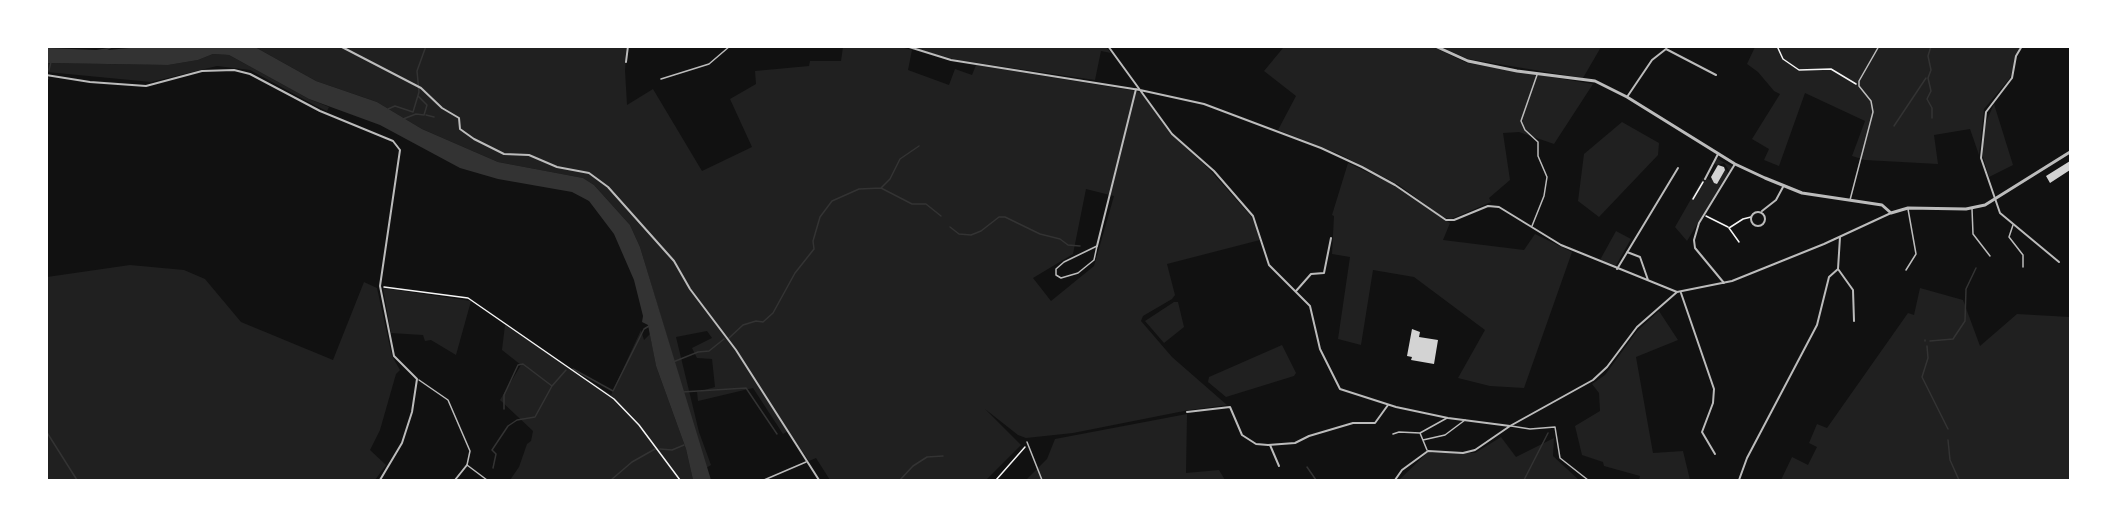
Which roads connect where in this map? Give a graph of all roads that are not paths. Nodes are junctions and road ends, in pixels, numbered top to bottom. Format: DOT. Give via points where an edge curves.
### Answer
graph roads {
  1 [pos="340,46"];
  2 [pos="628,46"];
  3 [pos="730,46"];
  4 [pos="906,46"];
  5 [pos="1108,46"];
  6 [pos="1435,46"];
  7 [pos="1879,46"];
  8 [pos="2022,46"];
  9 [pos="626,62"];
  10 [pos="1538,74"];
  11 [pos="46,75"];
  12 [pos="1716,75"];
  13 [pos="661,79"];
  14 [pos="1138,89"];
  15 [pos="1627,97"];
  16 [pos="2070,153"];
  17 [pos="1718,154"];
  18 [pos="1735,164"];
  19 [pos="1678,168"];
  20 [pos="1704,179"];
  21 [pos="1783,187"];
  22 [pos="1850,201"];
  23 [pos="1994,201"];
  24 [pos="1908,208"];
  25 [pos="1972,209"];
  26 [pos="1761,212"];
  27 [pos="1891,213"];
  28 [pos="2013,225"];
  29 [pos="1532,227"];
  30 [pos="1840,237"];
  31 [pos="1331,238"];
  32 [pos="1097,246"];
  33 [pos="1627,252"];
  34 [pos="1990,256"];
  35 [pos="2059,262"];
  36 [pos="2023,267"];
  37 [pos="1617,269"];
  38 [pos="1838,269"];
  39 [pos="1906,270"];
  40 [pos="1648,280"];
  41 [pos="1724,283"];
  42 [pos="1296,291"];
  43 [pos="1677,292"];
  44 [pos="1681,293"];
  45 [pos="1854,321"];
  46 [pos="417,379"];
  47 [pos="1388,405"];
  48 [pos="1187,412"];
  49 [pos="1448,418"];
  50 [pos="1466,419"];
  51 [pos="1510,426"];
  52 [pos="1420,433"];
  53 [pos="1393,434"];
  54 [pos="1423,440"];
  55 [pos="1027,442"];
  56 [pos="1270,445"];
  57 [pos="1428,451"];
  58 [pos="1715,454"];
  59 [pos="806,462"];
  60 [pos="467,465"];
  61 [pos="1279,466"];
  62 [pos="380,480"];
  63 [pos="455,480"];
  64 [pos="487,480"];
  65 [pos="764,480"];
  66 [pos="819,480"];
  67 [pos="1042,480"];
  68 [pos="1395,480"];
  69 [pos="1588,480"];
  70 [pos="1739,480"];
  1 -- 59 [label="street" via="420,87 460,122 467,135 499,152 529,155 554,166 589,173 608,187 677,265"];
  2 -- 9 [label="street"];
  3 -- 13 [label="lane" via="709,64"];
  4 -- 14 [label="street" via="955,61"];
  5 -- 14 [label="street"];
  6 -- 10 [label="street" via="1468,61"];
  7 -- 22 [label="lane" via="1861,74 1859,86 1871,101 1873,114"];
  8 -- 23 [label="street" via="2012,78 1990,103 1983,123 1981,158"];
  10 -- 15 [label="street" via="1595,81"];
  10 -- 29 [label="lane" via="1521,121 1538,142 1538,156 1547,177"];
  11 -- 46 [label="street" via="146,86 202,71 234,70 393,141 400,150 380,286 394,356"];
  12 -- 15 [label="street" via="1671,49 1665,50 1653,60"];
  14 -- 29 [label="street" via="1204,104 1321,148 1388,181 1446,220 1494,206"];
  14 -- 32 [label="street"];
  14 -- 42 [label="street" via="1172,134 1214,171 1253,216 1269,265"];
  15 -- 17 [label="street"];
  16 -- 23 [label="street"];
  17 -- 18 [label="street"];
  17 -- 20 [label="street"];
  18 -- 21 [label="street"];
  18 -- 41 [label="street" via="1694,238 1694,247"];
  19 -- 33 [label="street"];
  21 -- 22 [label="street"];
  21 -- 26 [label="street" via="1776,200"];
  22 -- 27 [label="street" via="1884,205"];
  23 -- 25 [label="street"];
  23 -- 28 [label="street"];
  24 -- 25 [label="street"];
  24 -- 27 [label="street"];
  24 -- 39 [label="lane" via="1916,254"];
  25 -- 34 [label="lane" via="1973,234"];
  26 -- 26 [label="street" via="1765,217 1762,225 1754,224 1751,217"];
  27 -- 30 [label="street"];
  28 -- 35 [label="street"];
  28 -- 36 [label="lane" via="2008,237 2023,255"];
  29 -- 37 [label="street" via="1561,245"];
  30 -- 38 [label="street"];
  30 -- 41 [label="street"];
  31 -- 42 [label="street" via="1323,273 1311,274"];
  32 -- 32 [label="lane" via="1064,262 1056,269 1056,275 1061,278 1078,273 1094,260"];
  33 -- 37 [label="street"];
  33 -- 40 [label="street" via="1640,257"];
  37 -- 40 [label="street"];
  38 -- 45 [label="street" via="1853,290"];
  38 -- 70 [label="street" via="1828,277 1817,325"];
  40 -- 43 [label="street"];
  41 -- 44 [label="street"];
  42 -- 47 [label="street" via="1310,306 1320,349 1338,387"];
  43 -- 44 [label="street"];
  43 -- 51 [label="street" via="1637,327 1599,376"];
  44 -- 58 [label="street" via="1714,389 1702,432"];
  46 -- 60 [label="lane" via="442,395 453,409 470,451"];
  46 -- 62 [label="street" via="402,443"];
  47 -- 49 [label="street"];
  47 -- 56 [label="street" via="1375,423 1353,423 1295,443"];
  48 -- 56 [label="street" via="1230,407 1243,436 1256,444"];
  49 -- 50 [label="street"];
  49 -- 52 [label="lane"];
  50 -- 51 [label="street"];
  50 -- 54 [label="lane" via="1445,435"];
  51 -- 57 [label="street" via="1469,452"];
  51 -- 69 [label="lane" via="1555,427 1560,458"];
  52 -- 53 [label="lane"];
  52 -- 54 [label="lane"];
  54 -- 57 [label="lane"];
  55 -- 67 [label="lane"];
  56 -- 61 [label="street"];
  57 -- 68 [label="street"];
  59 -- 65 [label="lane"];
  59 -- 66 [label="street"];
  60 -- 63 [label="street"];
  60 -- 64 [label="lane"];
}
